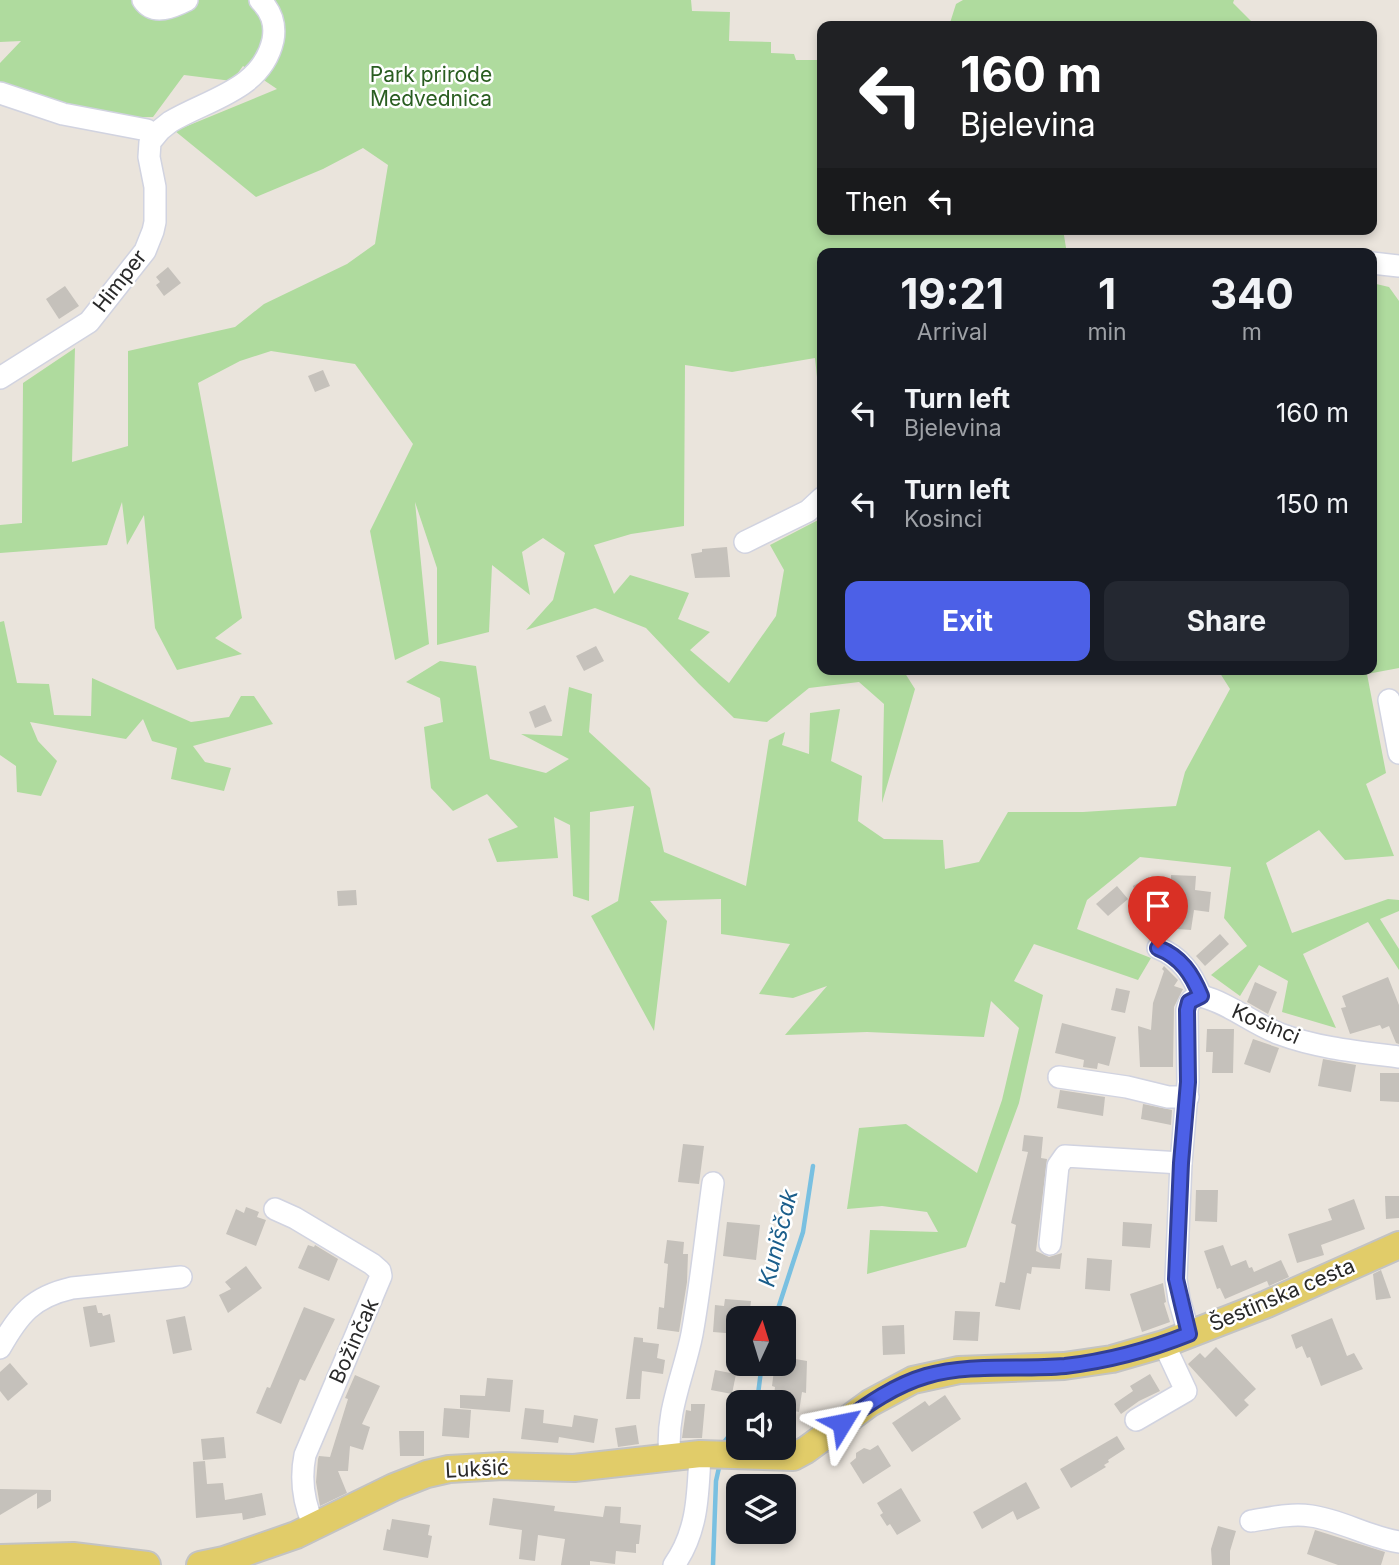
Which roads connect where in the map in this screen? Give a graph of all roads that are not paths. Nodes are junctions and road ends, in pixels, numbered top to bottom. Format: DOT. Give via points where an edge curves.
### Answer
graph roads {
  1 [pos="143,0"];
  2 [pos="187,0"];
  3 [pos="260,0"];
  4 [pos="0,93"];
  5 [pos="153,136"];
  6 [pos="1377,264"];
  7 [pos="1399,266"];
  8 [pos="0,378"];
  9 [pos="817,503"];
  10 [pos="745,542"];
  11 [pos="1389,700"];
  12 [pos="1399,753"];
  13 [pos="1158,948"];
  14 [pos="1201,996"];
  15 [pos="1399,1057"];
  16 [pos="1059,1077"];
  17 [pos="1188,1097"];
  18 [pos="1181,1163"];
  19 [pos="713,1183"];
  20 [pos="275,1209"];
  21 [pos="1050,1244"];
  22 [pos="1399,1245"];
  23 [pos="181,1277"];
  24 [pos="1189,1334"];
  25 [pos="1164,1344"];
  26 [pos="0,1348"];
  27 [pos="1136,1420"];
  28 [pos="714,1454"];
  29 [pos="670,1456"];
  30 [pos="1251,1521"];
  31 [pos="314,1526"];
  32 [pos="1399,1542"];
  33 [pos="0,1559"];
  34 [pos="147,1565"];
  35 [pos="200,1565"];
  36 [pos="674,1565"];
  1 -- 2 [label="street" via="160,10"];
  3 -- 5 [label="street" via="274,25 273,42 260,69 239,88 182,115"];
  4 -- 5 [label="street" via="63,114 147,130"];
  5 -- 8 [label="street, Himper" via="149,151 155,222 145,251 89,322"];
  6 -- 7 [label="street"];
  9 -- 10 [label="street"];
  11 -- 12 [label="street"];
  13 -- 14 [label="street" via="1182,962"];
  14 -- 15 [label="street, Kosinci" via="1292,1038"];
  14 -- 17 [label="street" via="1189,1002 1187,1010"];
  16 -- 17 [label="street"];
  17 -- 18 [label="street"];
  18 -- 21 [label="street" via="1065,1156 1058,1166"];
  18 -- 24 [label="street" via="1176,1279"];
  19 -- 29 [label="street" via="691,1337 671,1419"];
  20 -- 31 [label="street, Božinčak" via="372,1264 381,1276 305,1455 302,1486"];
  22 -- 24 [label="main road, Šestinska cesta"];
  23 -- 26 [label="street" via="58,1291 27,1308"];
  24 -- 25 [label="main road, Šestinska cesta"];
  25 -- 27 [label="street" via="1186,1391"];
  25 -- 28 [label="main road, Šestinska cesta" via="1064,1366 978,1368 927,1376 887,1392 793,1457"];
  28 -- 29 [label="main road, Lukšić"];
  28 -- 36 [label="street" via="694,1527"];
  29 -- 31 [label="main road, Lukšić" via="574,1468 478,1466 435,1471"];
  30 -- 32 [label="street" via="1307,1515"];
  31 -- 35 [label="main road, Lukšić"];
  33 -- 34 [label="main road" via="73,1556"];
}
